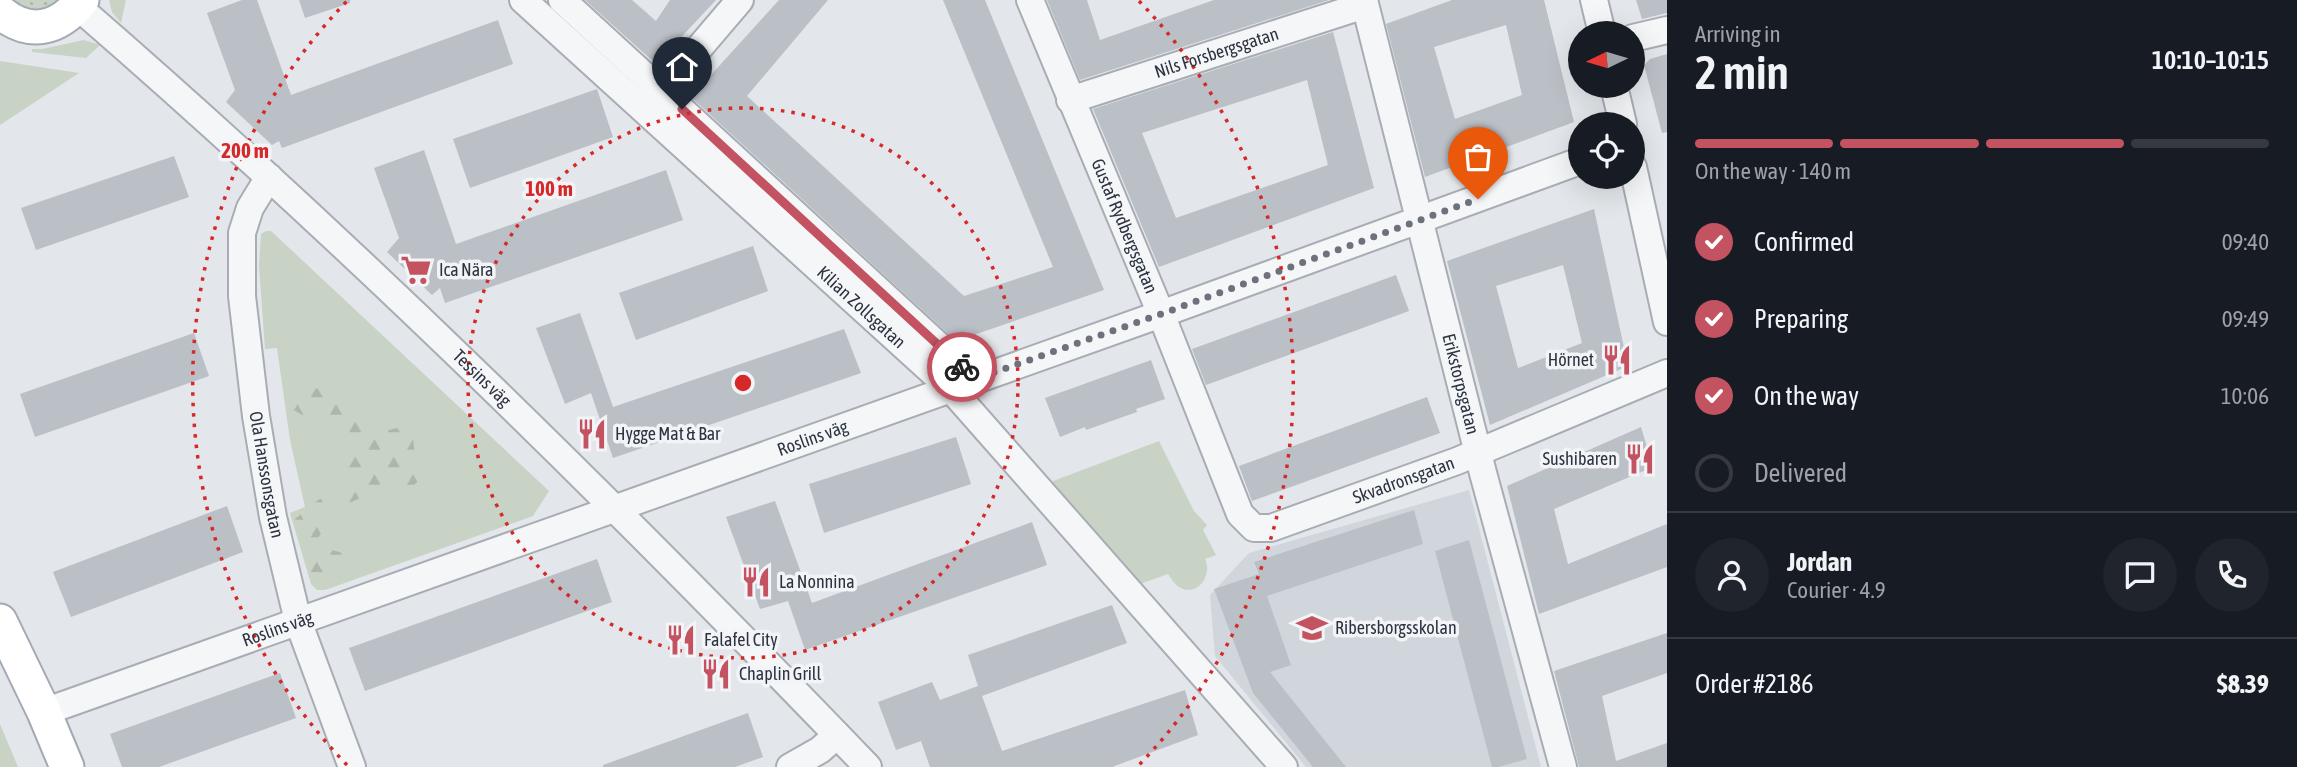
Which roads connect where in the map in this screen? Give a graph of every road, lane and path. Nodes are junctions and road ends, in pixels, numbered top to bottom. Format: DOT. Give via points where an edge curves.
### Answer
graph roads {
  1 [pos="523,0"];
  2 [pos="562,0"];
  3 [pos="740,0"];
  4 [pos="1030,0"];
  5 [pos="1594,0"];
  6 [pos="1364,2"];
  7 [pos="80,3"];
  8 [pos="0,12"];
  9 [pos="1599,21"];
  10 [pos="1667,30"];
  11 [pos="1645,35"];
  12 [pos="1070,100"];
  13 [pos="654,101"];
  14 [pos="1568,165"];
  15 [pos="269,177"];
  16 [pos="1638,189"];
  17 [pos="1419,220"];
  18 [pos="1161,314"];
  19 [pos="1667,322"];
  20 [pos="1667,373"];
  21 [pos="962,383"];
  22 [pos="1478,453"];
  23 [pos="614,507"];
  24 [pos="1254,528"];
  25 [pos="0,621"];
  26 [pos="298,621"];
  27 [pos="44,712"];
  28 [pos="837,735"];
  29 [pos="67,767"];
  30 [pos="352,767"];
  31 [pos="790,767"];
  32 [pos="868,767"];
  33 [pos="1284,767"];
  34 [pos="1563,767"];
  1 -- 13 [label="street, Kilian Zollsgatan"];
  2 -- 13 [label="street, Kilian Zollsgatan"];
  3 -- 13 [label="street"];
  4 -- 12 [label="street, Gustaf Rydbergsgatan"];
  5 -- 9 [label="street"];
  6 -- 12 [label="street, Nils Forsbergsgatan"];
  6 -- 17 [label="street, Erikstorpsgatan"];
  7 -- 8 [label="main road" via="66,18 40,27 17,23"];
  7 -- 15 [label="street, Tessins väg"];
  10 -- 11 [label="street"];
  12 -- 18 [label="street, Gustaf Rydbergsgatan"];
  13 -- 21 [label="street, Kilian Zollsgatan"];
  14 -- 17 [label="street, Roslins väg"];
  15 -- 23 [label="street, Tessins väg"];
  15 -- 26 [label="street, Ola Hanssonsgatan" via="250,208 242,233 242,296 268,490"];
  16 -- 19 [label="street"];
  17 -- 18 [label="street, Roslins väg"];
  17 -- 22 [label="street, Erikstorpsgatan"];
  18 -- 21 [label="street, Roslins väg"];
  18 -- 24 [label="street, Gustaf Rydbergsgatan" via="1240,514"];
  20 -- 22 [label="street, Skvadronsgatan"];
  21 -- 23 [label="street, Roslins väg"];
  21 -- 33 [label="street, Kilian Zollsgatan"];
  22 -- 24 [label="street, Skvadronsgatan" via="1271,528"];
  22 -- 34 [label="street, Erikstorpsgatan"];
  23 -- 26 [label="street, Roslins väg"];
  23 -- 28 [label="street, Tessins väg"];
  25 -- 27 [label="main road"];
  26 -- 27 [label="street, Roslins väg"];
  26 -- 30 [label="street, Ola Hanssonsgatan"];
  27 -- 29 [label="main road"];
  28 -- 31 [label="street"];
  28 -- 32 [label="street, Tessins väg"];
}
